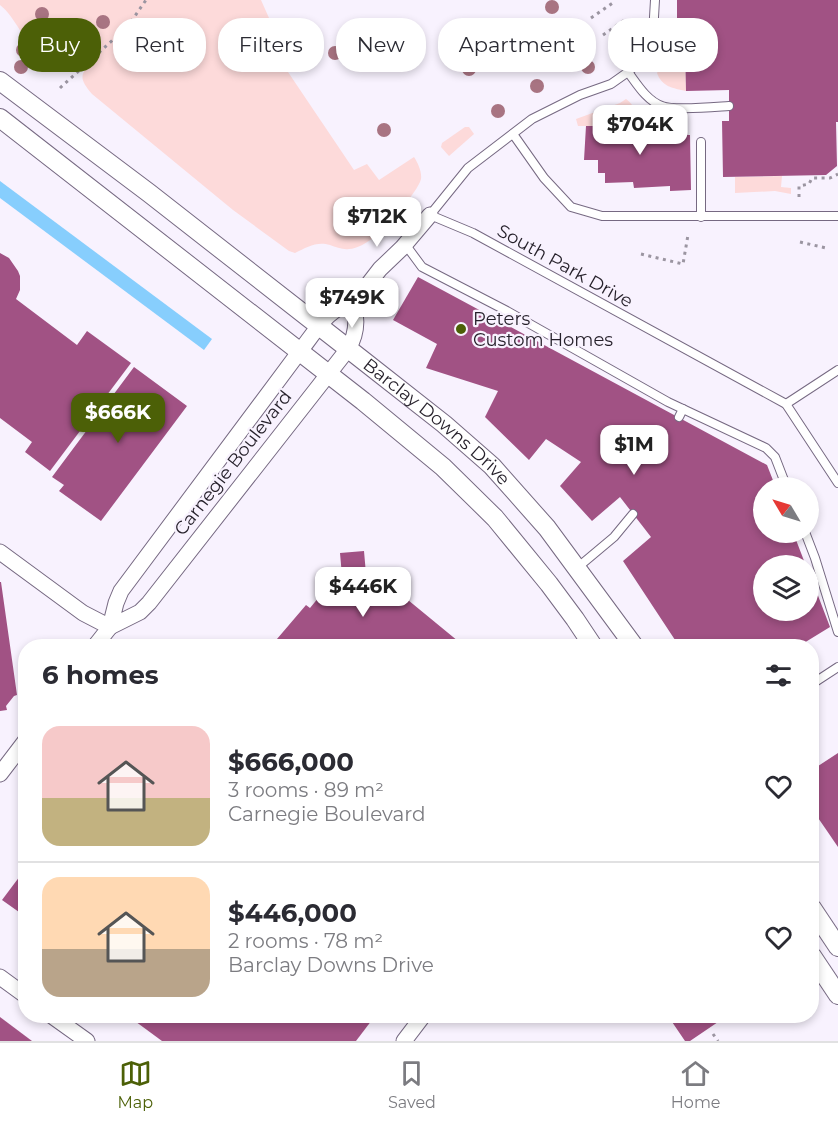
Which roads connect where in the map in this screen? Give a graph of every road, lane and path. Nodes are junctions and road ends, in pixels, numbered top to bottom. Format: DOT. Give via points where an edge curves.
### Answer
graph roads {
  1 [pos="146,0"];
  2 [pos="655,0"];
  3 [pos="614,2"];
  4 [pos="591,18"];
  5 [pos="654,18"];
  6 [pos="608,32"];
  7 [pos="603,35"];
  8 [pos="628,72"];
  9 [pos="0,81"];
  10 [pos="60,88"];
  11 [pos="729,106"];
  12 [pos="0,118"];
  13 [pos="513,134"];
  14 [pos="701,142"];
  15 [pos="838,174"];
  16 [pos="799,197"];
  17 [pos="430,215"];
  18 [pos="838,216"];
  19 [pos="701,217"];
  20 [pos="688,235"];
  21 [pos="800,242"];
  22 [pos="405,244"];
  23 [pos="826,248"];
  24 [pos="641,254"];
  25 [pos="353,304"];
  26 [pos="320,327"];
  27 [pos="348,349"];
  28 [pos="300,351"];
  29 [pos="838,370"];
  30 [pos="328,373"];
  31 [pos="786,404"];
  32 [pos="683,409"];
  33 [pos="679,417"];
  34 [pos="783,477"];
  35 [pos="838,483"];
  36 [pos="633,514"];
  37 [pos="809,543"];
  38 [pos="0,552"];
  39 [pos="577,568"];
  40 [pos="110,627"];
  41 [pos="838,632"];
  42 [pos="101,639"];
  43 [pos="588,639"];
  44 [pos="629,639"];
  45 [pos="838,667"];
  46 [pos="819,679"];
  47 [pos="18,750"];
  48 [pos="0,774"];
  49 [pos="819,918"];
  50 [pos="838,947"];
  51 [pos="819,966"];
  52 [pos="0,977"];
  53 [pos="18,990"];
  54 [pos="838,995"];
  55 [pos="62,1023"];
  56 [pos="418,1023"];
  57 [pos="713,1034"];
  58 [pos="87,1041"];
  59 [pos="404,1041"];
  60 [pos="718,1041"];
  1 -- 10 [label="path" via="128,26"];
  2 -- 5 [label="lane"];
  3 -- 4 [label="path"];
  6 -- 7 [label="path"];
  8 -- 11 [label="lane" via="649,98 662,106"];
  8 -- 13 [label="lane" via="611,84 532,119"];
  9 -- 26 [label="street, Barclay Downs Drive"];
  12 -- 28 [label="street, Barclay Downs Drive"];
  13 -- 17 [label="lane" via="468,168"];
  13 -- 19 [label="lane" via="544,178 571,207 602,216"];
  14 -- 19 [label="lane"];
  15 -- 16 [label="path" via="812,178 809,184 799,186"];
  17 -- 22 [label="street, Carnegie Boulevard"];
  17 -- 31 [label="lane, South Park Drive" via="472,233"];
  18 -- 19 [label="lane"];
  20 -- 24 [label="path" via="684,264"];
  21 -- 23 [label="path"];
  22 -- 25 [label="street, Carnegie Boulevard"];
  22 -- 32 [label="lane" via="422,267"];
  25 -- 26 [label="street, Carnegie Boulevard" via="339,308"];
  25 -- 27 [label="street, Carnegie Boulevard" via="357,323"];
  26 -- 27 [label="street, Barclay Downs Drive"];
  26 -- 28 [label="street, Carnegie Boulevard"];
  27 -- 30 [label="street, Carnegie Boulevard"];
  27 -- 39 [label="street, Barclay Downs Drive" via="492,466"];
  28 -- 30 [label="street, Barclay Downs Drive"];
  28 -- 40 [label="street, Carnegie Boulevard" via="121,591"];
  29 -- 31 [label="lane"];
  30 -- 40 [label="street, Carnegie Boulevard" via="149,603"];
  30 -- 43 [label="street, Barclay Downs Drive" via="468,490 549,584"];
  31 -- 35 [label="lane, South Park Drive"];
  32 -- 33 [label="lane"];
  32 -- 34 [label="lane" via="766,448 775,457"];
  36 -- 39 [label="lane" via="614,537"];
  37 -- 41 [label="lane"];
  38 -- 40 [label="street" via="83,613"];
  39 -- 44 [label="street, Barclay Downs Drive"];
  40 -- 42 [label="street, Carnegie Boulevard"];
  45 -- 46 [label="lane"];
  47 -- 48 [label="street"];
  49 -- 50 [label="street"];
  51 -- 54 [label="street"];
  52 -- 53 [label="street"];
  55 -- 58 [label="street"];
  56 -- 59 [label="street"];
  57 -- 60 [label="path"];
}
